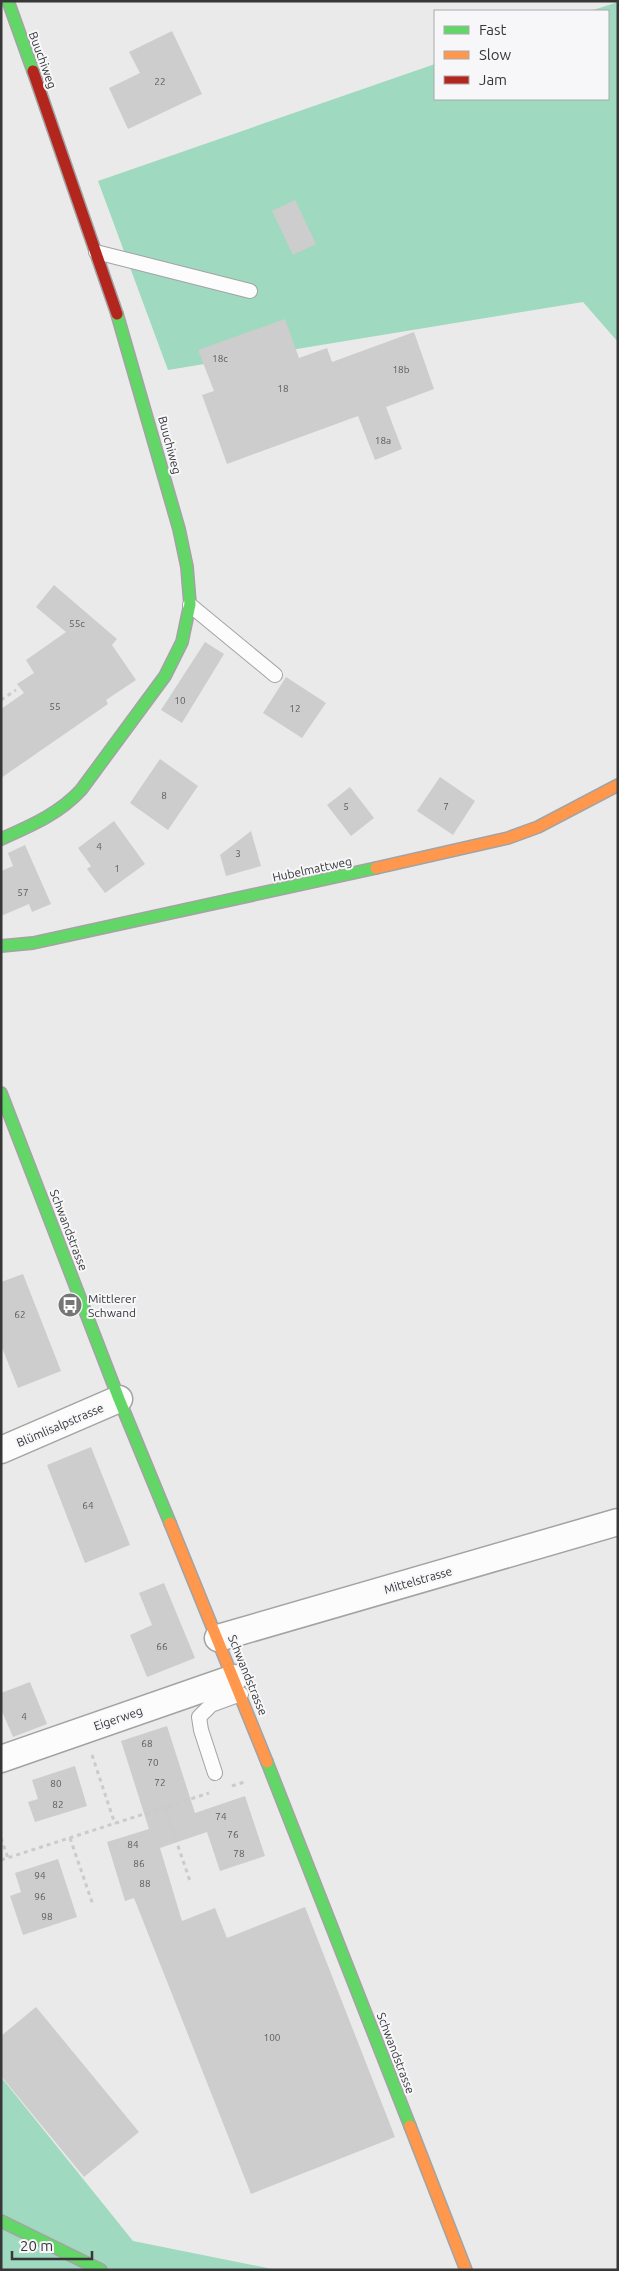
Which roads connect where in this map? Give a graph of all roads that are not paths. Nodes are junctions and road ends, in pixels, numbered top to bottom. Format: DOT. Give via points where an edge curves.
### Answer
graph roads {
  1 [pos="8,1"];
  2 [pos="96,252"];
  3 [pos="250,291"];
  4 [pos="190,605"];
  5 [pos="275,675"];
  6 [pos="618,785"];
  7 [pos="1,838"];
  8 [pos="1,946"];
  9 [pos="1,1093"];
  10 [pos="120,1399"];
  11 [pos="1,1450"];
  12 [pos="618,1522"];
  13 [pos="218,1638"];
  14 [pos="238,1686"];
  15 [pos="1,1759"];
  16 [pos="214,1773"];
  17 [pos="1,2221"];
  18 [pos="102,2270"];
  19 [pos="466,2270"];
  1 -- 2 [label="street, Buuchiweg"];
  2 -- 3 [label="lane"];
  2 -- 4 [label="street, Buuchiweg" via="138,381 167,488 188,570"];
  4 -- 5 [label="lane"];
  4 -- 7 [label="street, Buuchiweg" via="174,661 93,775 57,812"];
  6 -- 8 [label="street, Hubelmattweg" via="546,824 508,838 62,936"];
  9 -- 10 [label="street, Schwandstrasse"];
  10 -- 11 [label="street, Blümlisalpstrasse"];
  10 -- 13 [label="street, Schwandstrasse"];
  12 -- 13 [label="street, Mittelstrasse"];
  13 -- 14 [label="street, Schwandstrasse"];
  14 -- 15 [label="street, Eigerweg" via="83,1730"];
  14 -- 16 [label="lane" via="200,1717"];
  14 -- 19 [label="street, Schwandstrasse"];
  17 -- 18 [label="street"];
}
